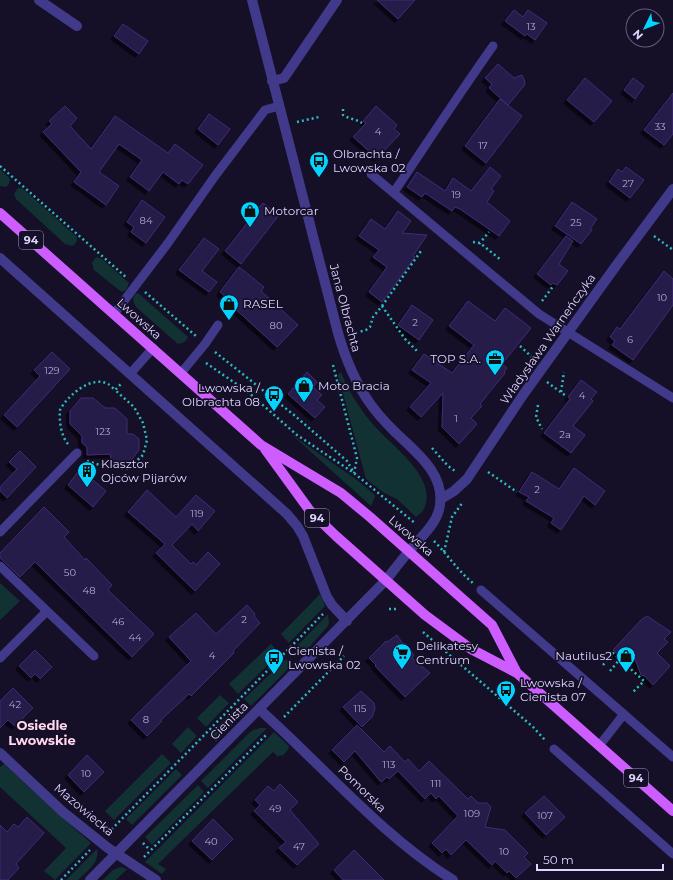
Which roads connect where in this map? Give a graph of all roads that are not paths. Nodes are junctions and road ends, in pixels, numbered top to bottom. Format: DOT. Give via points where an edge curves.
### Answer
graph roads {
  1 [pos="40,0"];
  2 [pos="252,0"];
  3 [pos="337,0"];
  4 [pos="76,26"];
  5 [pos="493,46"];
  6 [pos="272,81"];
  7 [pos="279,106"];
  8 [pos="371,174"];
  9 [pos="673,189"];
  10 [pos="394,192"];
  11 [pos="0,213"];
  12 [pos="0,258"];
  13 [pos="114,314"];
  14 [pos="218,325"];
  15 [pos="568,332"];
  16 [pos="153,348"];
  17 [pos="181,373"];
  18 [pos="130,374"];
  19 [pos="673,398"];
  20 [pos="261,444"];
  21 [pos="77,453"];
  22 [pos="441,499"];
  23 [pos="0,532"];
  24 [pos="409,551"];
  25 [pos="0,566"];
  26 [pos="386,580"];
  27 [pos="481,590"];
  28 [pos="47,611"];
  29 [pos="347,621"];
  30 [pos="94,656"];
  31 [pos="0,658"];
  32 [pos="516,673"];
  33 [pos="259,709"];
  34 [pos="624,714"];
  35 [pos="599,746"];
  36 [pos="554,748"];
  37 [pos="0,753"];
  38 [pos="673,757"];
  39 [pos="673,811"];
  40 [pos="117,853"];
  41 [pos="673,854"];
  42 [pos="90,880"];
  43 [pos="156,880"];
  44 [pos="453,880"];
  1 -- 4 [label="street"];
  2 -- 6 [label="street, Jana Olbrachta"];
  3 -- 6 [label="street" via="284,78"];
  5 -- 10 [label="lane"];
  6 -- 7 [label="street, Jana Olbrachta"];
  7 -- 13 [label="lane" via="265,110"];
  7 -- 22 [label="street, Jana Olbrachta" via="347,362 358,386 381,417 431,469 439,486"];
  8 -- 10 [label="lane"];
  9 -- 15 [label="street, Władysława Warneńczyka"];
  10 -- 15 [label="lane" via="535,310"];
  11 -- 13 [label="main road, Lwowska / 94"];
  12 -- 18 [label="street"];
  13 -- 16 [label="main road, Lwowska / 94"];
  14 -- 17 [label="lane"];
  15 -- 19 [label="lane"];
  15 -- 22 [label="street, Władysława Warneńczyka" via="467,479"];
  16 -- 17 [label="main road, Lwowska / 94"];
  16 -- 18 [label="lane"];
  17 -- 20 [label="main road, Lwowska / 94"];
  18 -- 29 [label="street" via="287,514 303,536 327,598"];
  20 -- 24 [label="main road, Lwowska / 94" via="341,494"];
  20 -- 26 [label="main road, Lwowska / 94" via="310,511"];
  21 -- 23 [label="lane"];
  22 -- 24 [label="street" via="434,522"];
  24 -- 26 [label="street"];
  24 -- 32 [label="main road, Lwowska / 94" via="492,625"];
  25 -- 28 [label="lane"];
  26 -- 29 [label="street, Cienista"];
  26 -- 32 [label="main road, Lwowska / 94" via="425,615 471,649"];
  27 -- 34 [label="lane"];
  28 -- 30 [label="lane"];
  28 -- 31 [label="lane"];
  29 -- 33 [label="street, Cienista"];
  32 -- 35 [label="main road, Lwowska / 94"];
  33 -- 40 [label="street, Cienista"];
  33 -- 44 [label="street, Pomorska" via="396,838"];
  34 -- 35 [label="lane"];
  34 -- 38 [label="lane"];
  35 -- 39 [label="main road, Lwowska / 94"];
  36 -- 41 [label="lane"];
  37 -- 40 [label="street, Mazowiecka" via="64,812"];
  40 -- 42 [label="street, Cienista"];
  40 -- 43 [label="street, Mazowiecka"];
}
